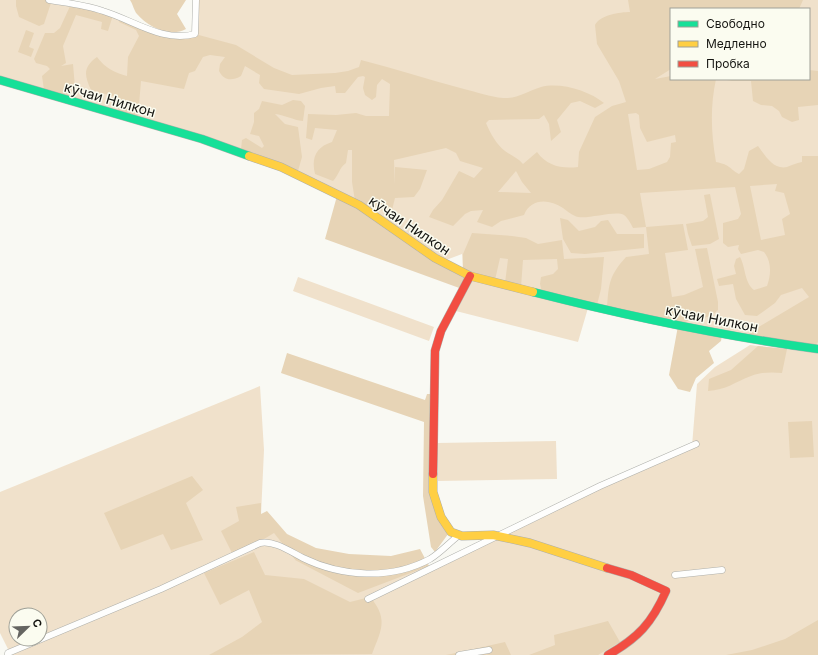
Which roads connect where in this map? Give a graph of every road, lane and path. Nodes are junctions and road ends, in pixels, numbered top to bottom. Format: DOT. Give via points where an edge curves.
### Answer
graph roads {
  1 [pos="49,0"];
  2 [pos="196,0"];
  3 [pos="0,80"];
  4 [pos="470,276"];
  5 [pos="818,349"];
  6 [pos="696,444"];
  7 [pos="458,536"];
  8 [pos="499,536"];
  9 [pos="722,570"];
  10 [pos="675,575"];
  11 [pos="368,599"];
  12 [pos="489,650"];
  13 [pos="8,655"];
  14 [pos="459,655"];
  15 [pos="608,655"];
  1 -- 2 [label="street" via="95,8 150,30 179,36 195,34"];
  3 -- 4 [label="street, кӯчаи Нилкон" via="202,139 281,167 359,205 435,258"];
  4 -- 5 [label="street, кӯчаи Нилкон" via="594,308 744,339"];
  4 -- 7 [label="street" via="439,334 434,368 433,492 444,522 451,532"];
  6 -- 8 [label="street" via="600,486"];
  7 -- 8 [label="street"];
  7 -- 13 [label="street" via="433,557 409,568 369,574 328,568 273,544 260,543"];
  8 -- 11 [label="street"];
  8 -- 15 [label="street" via="631,575 666,591 648,625 629,643"];
  9 -- 10 [label="street"];
  12 -- 14 [label="street"];
}
